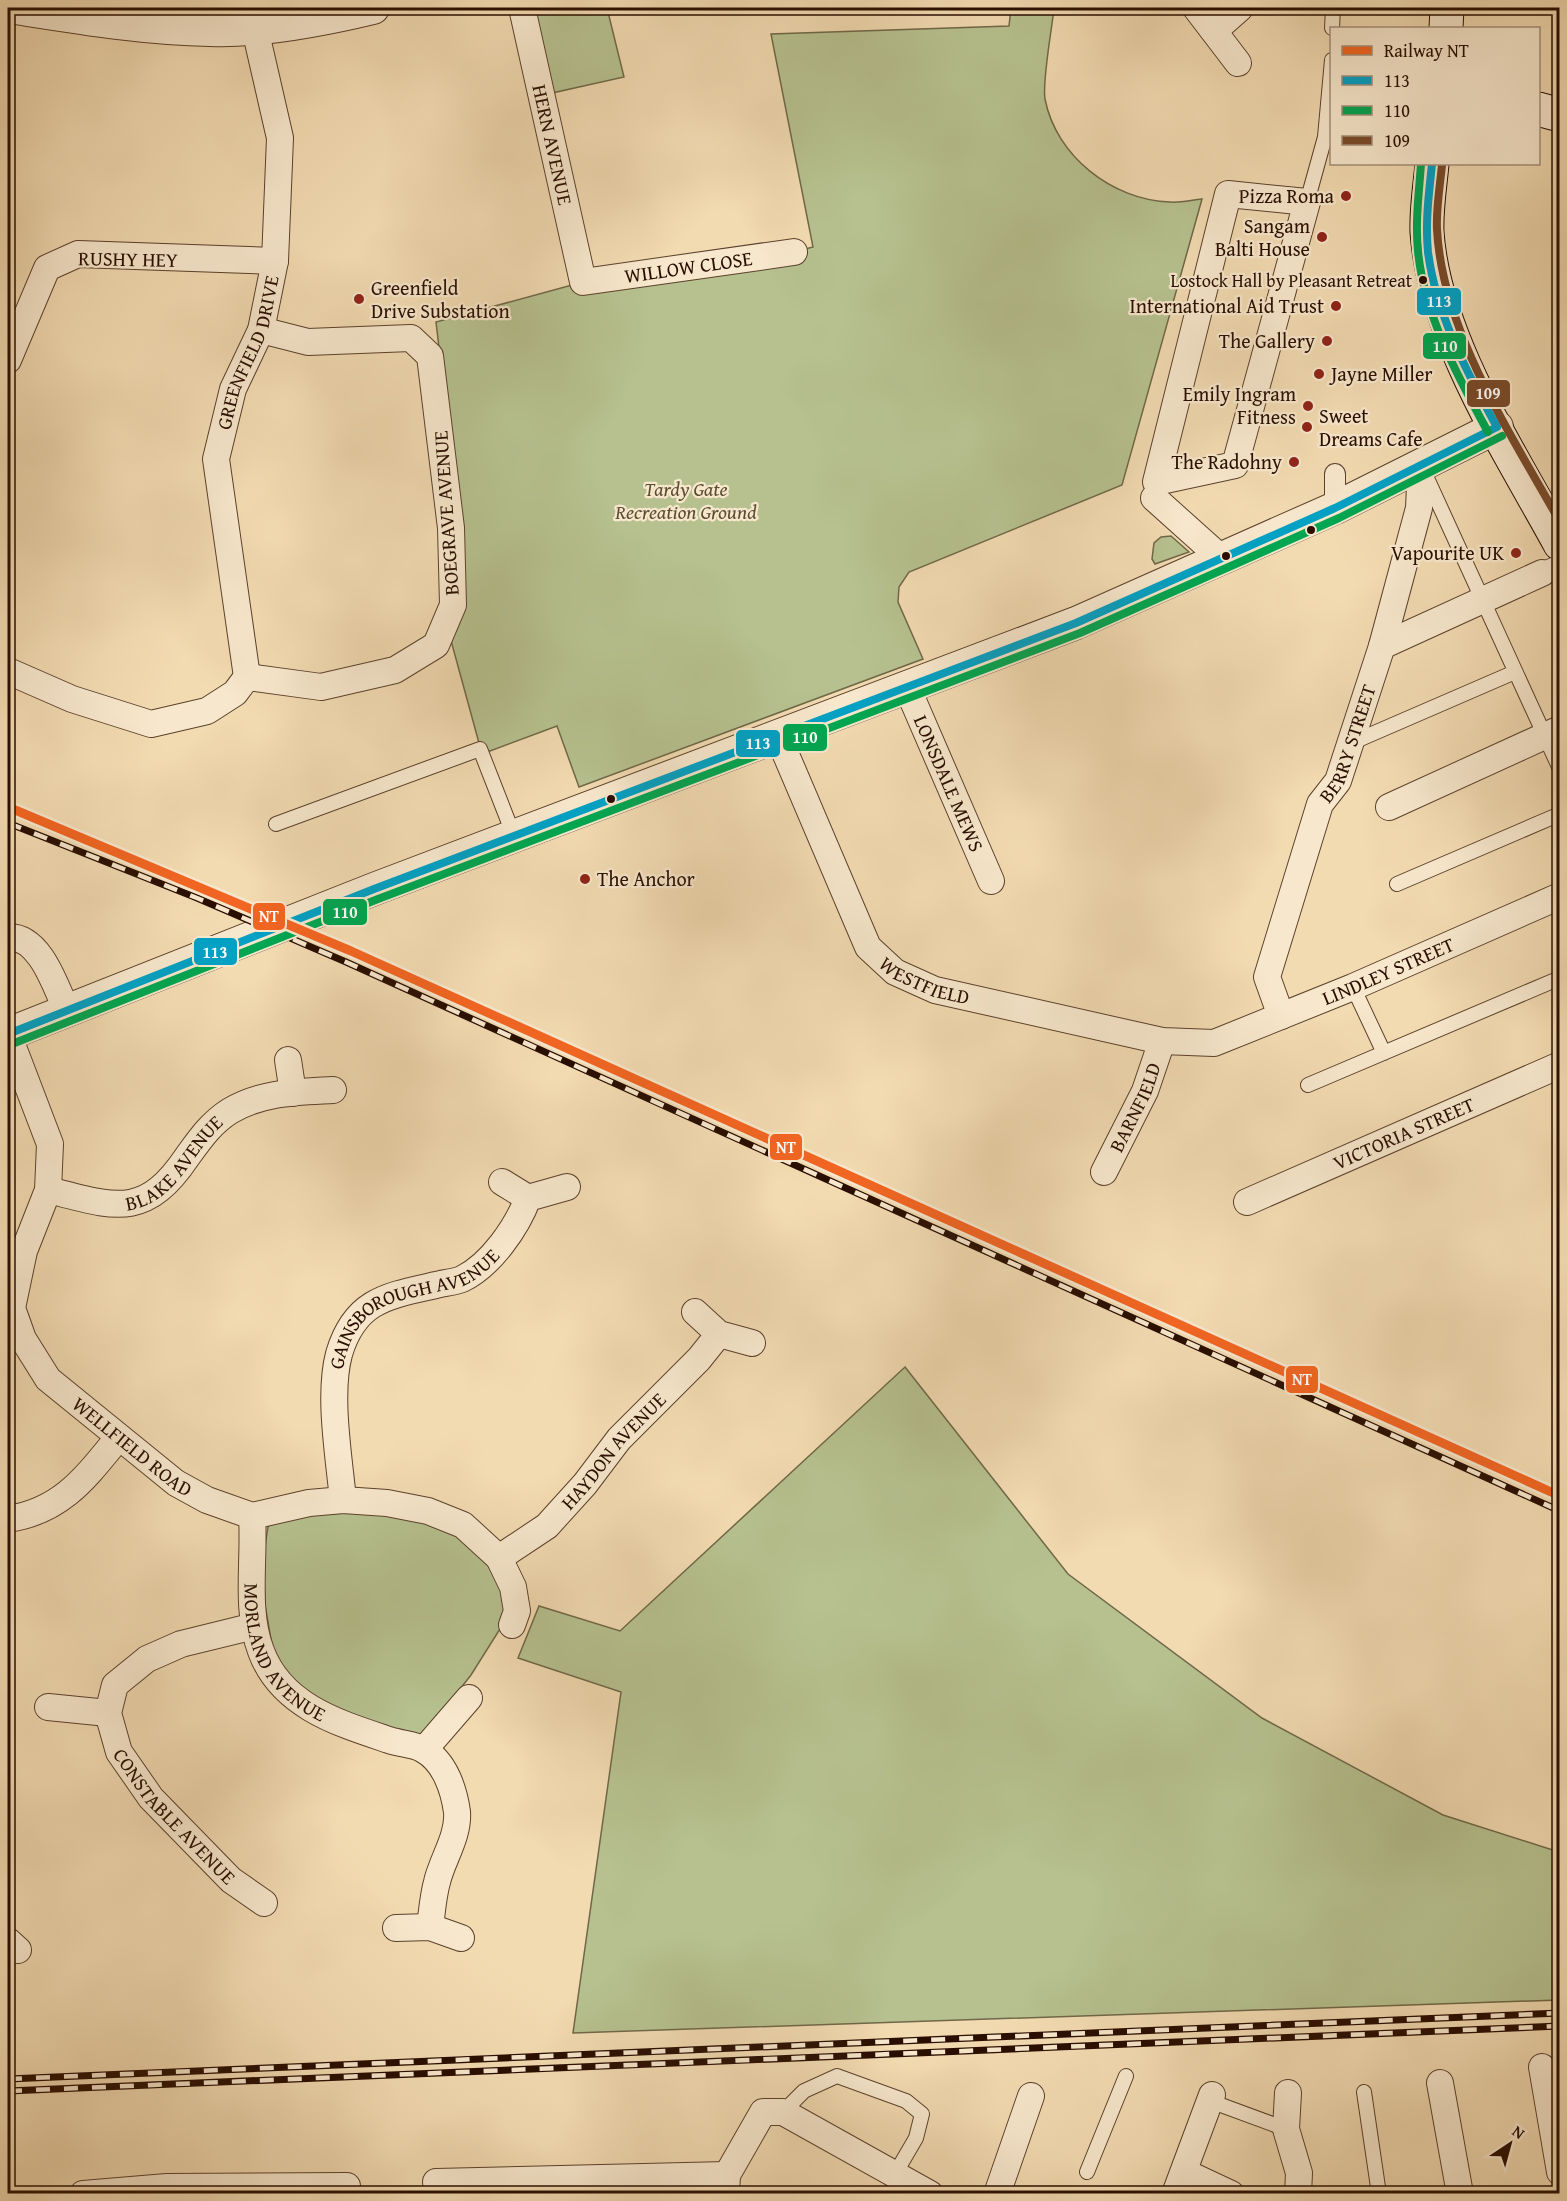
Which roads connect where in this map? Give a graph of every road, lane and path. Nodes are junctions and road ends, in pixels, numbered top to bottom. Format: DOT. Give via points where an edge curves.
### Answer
graph roads {
  1 [pos="15,8"];
  2 [pos="373,8"];
  3 [pos="522,8"];
  4 [pos="1196,8"];
  5 [pos="1240,8"];
  6 [pos="1333,8"];
  7 [pos="1447,8"];
  8 [pos="1332,27"];
  9 [pos="1446,27"];
  10 [pos="255,29"];
  11 [pos="1214,30"];
  12 [pos="1238,63"];
  13 [pos="1330,82"];
  14 [pos="1540,109"];
  15 [pos="1560,115"];
  16 [pos="1432,165"];
  17 [pos="1307,202"];
  18 [pos="794,252"];
  19 [pos="275,261"];
  20 [pos="583,282"];
  21 [pos="261,330"];
  22 [pos="8,360"];
  23 [pos="1497,427"];
  24 [pos="1421,465"];
  25 [pos="1335,474"];
  26 [pos="1154,498"];
  27 [pos="1335,508"];
  28 [pos="1560,544"];
  29 [pos="1222,559"];
  30 [pos="1551,569"];
  31 [pos="1482,599"];
  32 [pos="1382,646"];
  33 [pos="8,671"];
  34 [pos="1515,672"];
  35 [pos="247,677"];
  36 [pos="908,687"];
  37 [pos="1552,733"];
  38 [pos="778,736"];
  39 [pos="1351,743"];
  40 [pos="1560,769"];
  41 [pos="1389,807"];
  42 [pos="1560,814"];
  43 [pos="276,824"];
  44 [pos="514,836"];
  45 [pos="991,881"];
  46 [pos="1397,884"];
  47 [pos="1560,896"];
  48 [pos="8,937"];
  49 [pos="1560,978"];
  50 [pos="1353,987"];
  51 [pos="66,1010"];
  52 [pos="1281,1016"];
  53 [pos="8,1034"];
  54 [pos="1162,1041"];
  55 [pos="1214,1043"];
  56 [pos="1384,1053"];
  57 [pos="288,1060"];
  58 [pos="1560,1065"];
  59 [pos="1308,1085"];
  60 [pos="333,1090"];
  61 [pos="293,1093"];
  62 [pos="1104,1172"];
  63 [pos="502,1182"];
  64 [pos="567,1187"];
  65 [pos="48,1190"];
  66 [pos="528,1198"];
  67 [pos="1247,1202"];
  68 [pos="10,1308"];
  69 [pos="694,1312"];
  70 [pos="719,1334"];
  71 [pos="752,1342"];
  72 [pos="118,1438"];
  73 [pos="343,1500"];
  74 [pos="252,1516"];
  75 [pos="8,1519"];
  76 [pos="499,1558"];
  77 [pos="512,1625"];
  78 [pos="254,1626"];
  79 [pos="469,1698"];
  80 [pos="48,1707"];
  81 [pos="108,1713"];
  82 [pos="424,1750"];
  83 [pos="264,1903"];
  84 [pos="430,1927"];
  85 [pos="396,1928"];
  86 [pos="461,1938"];
  87 [pos="1542,2067"];
  88 [pos="1126,2076"];
  89 [pos="1440,2083"];
  90 [pos="1364,2092"];
  91 [pos="1288,2093"];
  92 [pos="1031,2096"];
  93 [pos="1211,2098"];
  94 [pos="783,2112"];
  95 [pos="1286,2128"];
  96 [pos="1087,2172"];
  97 [pos="1560,2172"];
  98 [pos="895,2174"];
  99 [pos="436,2182"];
  100 [pos="1180,2183"];
  101 [pos="726,2184"];
  102 [pos="347,2186"];
  103 [pos="217,2191"];
  104 [pos="83,2193"];
  105 [pos="930,2193"];
  106 [pos="997,2193"];
  107 [pos="1231,2193"];
  108 [pos="1298,2193"];
  109 [pos="1379,2193"];
  110 [pos="1460,2193"];
  1 -- 10 [label="street" via="103,21 210,30"];
  2 -- 10 [label="street"];
  3 -- 20 [label="street, HERN AVENUE"];
  4 -- 11 [label="street"];
  5 -- 11 [label="street"];
  6 -- 8 [label="lane"];
  7 -- 9 [label="main road"];
  10 -- 19 [label="street, GREENFIELD DRIVE" via="280,138"];
  11 -- 12 [label="street"];
  13 -- 17 [label="lane" via="1325,137"];
  14 -- 15 [label="main road"];
  16 -- 23 [label="main road" via="1427,229 1435,278 1453,336"];
  17 -- 17 [label="street" via="1234,465 1156,482 1228,194"];
  18 -- 20 [label="street, WILLOW CLOSE"];
  19 -- 21 [label="street, GREENFIELD DRIVE"];
  19 -- 22 [label="street, RUSHY HEY" via="78,254 47,268"];
  21 -- 35 [label="street, GREENFIELD DRIVE" via="233,390 216,459"];
  21 -- 35 [label="street, BOEGRAVE AVENUE" via="308,342 411,338 430,356 451,528 453,605 436,645 395,670 321,687"];
  23 -- 24 [label="street"];
  23 -- 28 [label="main road"];
  24 -- 27 [label="street"];
  24 -- 31 [label="lane"];
  24 -- 32 [label="street, BERRY STREET" via="1419,508"];
  25 -- 27 [label="street"];
  26 -- 29 [label="street"];
  27 -- 29 [label="street"];
  29 -- 36 [label="street" via="1076,622"];
  30 -- 31 [label="street"];
  31 -- 32 [label="street"];
  31 -- 34 [label="lane"];
  32 -- 39 [label="street, BERRY STREET"];
  33 -- 35 [label="street" via="72,699 152,724 207,711 235,693"];
  34 -- 37 [label="lane"];
  34 -- 39 [label="lane"];
  36 -- 38 [label="street"];
  36 -- 45 [label="street, LONSDALE MEWS"];
  37 -- 40 [label="lane"];
  37 -- 41 [label="street"];
  38 -- 44 [label="street"];
  38 -- 54 [label="street, WESTFIELD" via="868,947 895,972 935,990"];
  39 -- 52 [label="street, BERRY STREET" via="1338,781 1320,804 1267,977"];
  42 -- 46 [label="lane"];
  43 -- 44 [label="lane" via="480,749"];
  44 -- 51 [label="street"];
  47 -- 50 [label="street, LINDLEY STREET"];
  48 -- 51 [label="street" via="16,937 33,948"];
  49 -- 56 [label="lane"];
  50 -- 52 [label="street, LINDLEY STREET"];
  50 -- 56 [label="lane"];
  51 -- 53 [label="street"];
  52 -- 55 [label="street, LINDLEY STREET"];
  53 -- 65 [label="street, WELLFIELD ROAD" via="50,1144"];
  54 -- 55 [label="street, WESTFIELD"];
  54 -- 62 [label="street, BARNFIELD" via="1145,1091"];
  56 -- 59 [label="lane"];
  57 -- 61 [label="street"];
  58 -- 67 [label="street, VICTORIA STREET"];
  60 -- 61 [label="street, BLAKE AVENUE"];
  61 -- 65 [label="street, BLAKE AVENUE" via="249,1101 229,1112 206,1129 174,1177 158,1193 141,1201 105,1204"];
  63 -- 66 [label="street"];
  64 -- 66 [label="street"];
  65 -- 68 [label="street, WELLFIELD ROAD" via="24,1251"];
  66 -- 73 [label="street, GAINSBOROUGH AVENUE" via="501,1242 462,1279 379,1299 351,1323 339,1356 336,1393"];
  68 -- 72 [label="street, WELLFIELD ROAD" via="23,1339 48,1379"];
  69 -- 70 [label="street"];
  70 -- 71 [label="street"];
  70 -- 76 [label="street, HAYDON AVENUE" via="619,1439 546,1526"];
  72 -- 74 [label="street, WELLFIELD ROAD" via="176,1483 207,1500"];
  72 -- 75 [label="street" via="78,1488 47,1506"];
  73 -- 74 [label="street"];
  73 -- 76 [label="street" via="428,1511 463,1525"];
  74 -- 78 [label="street, MORLAND AVENUE"];
  76 -- 77 [label="street" via="513,1587 517,1611"];
  78 -- 81 [label="street, CONSTABLE AVENUE" via="181,1644 147,1659 115,1684"];
  78 -- 82 [label="street, MORLAND AVENUE" via="261,1652 278,1683 312,1710"];
  79 -- 82 [label="street"];
  80 -- 81 [label="street"];
  81 -- 83 [label="street, CONSTABLE AVENUE" via="119,1752 151,1798 231,1880"];
  82 -- 84 [label="street" via="452,1786 457,1815 437,1880"];
  84 -- 85 [label="street"];
  84 -- 86 [label="street"];
  87 -- 97 [label="street"];
  88 -- 96 [label="lane"];
  89 -- 110 [label="street"];
  90 -- 109 [label="lane"];
  91 -- 95 [label="street"];
  92 -- 106 [label="street"];
  93 -- 95 [label="lane"];
  93 -- 100 [label="street"];
  94 -- 98 [label="street"];
  94 -- 98 [label="lane" via="804,2091 837,2076 906,2101 922,2114 916,2138"];
  94 -- 101 [label="street" via="764,2112"];
  95 -- 108 [label="street" via="1299,2173"];
  98 -- 105 [label="street"];
  99 -- 101 [label="street"];
  100 -- 107 [label="street"];
  102 -- 103 [label="street" via="283,2185"];
  103 -- 104 [label="street" via="156,2188"];
}
